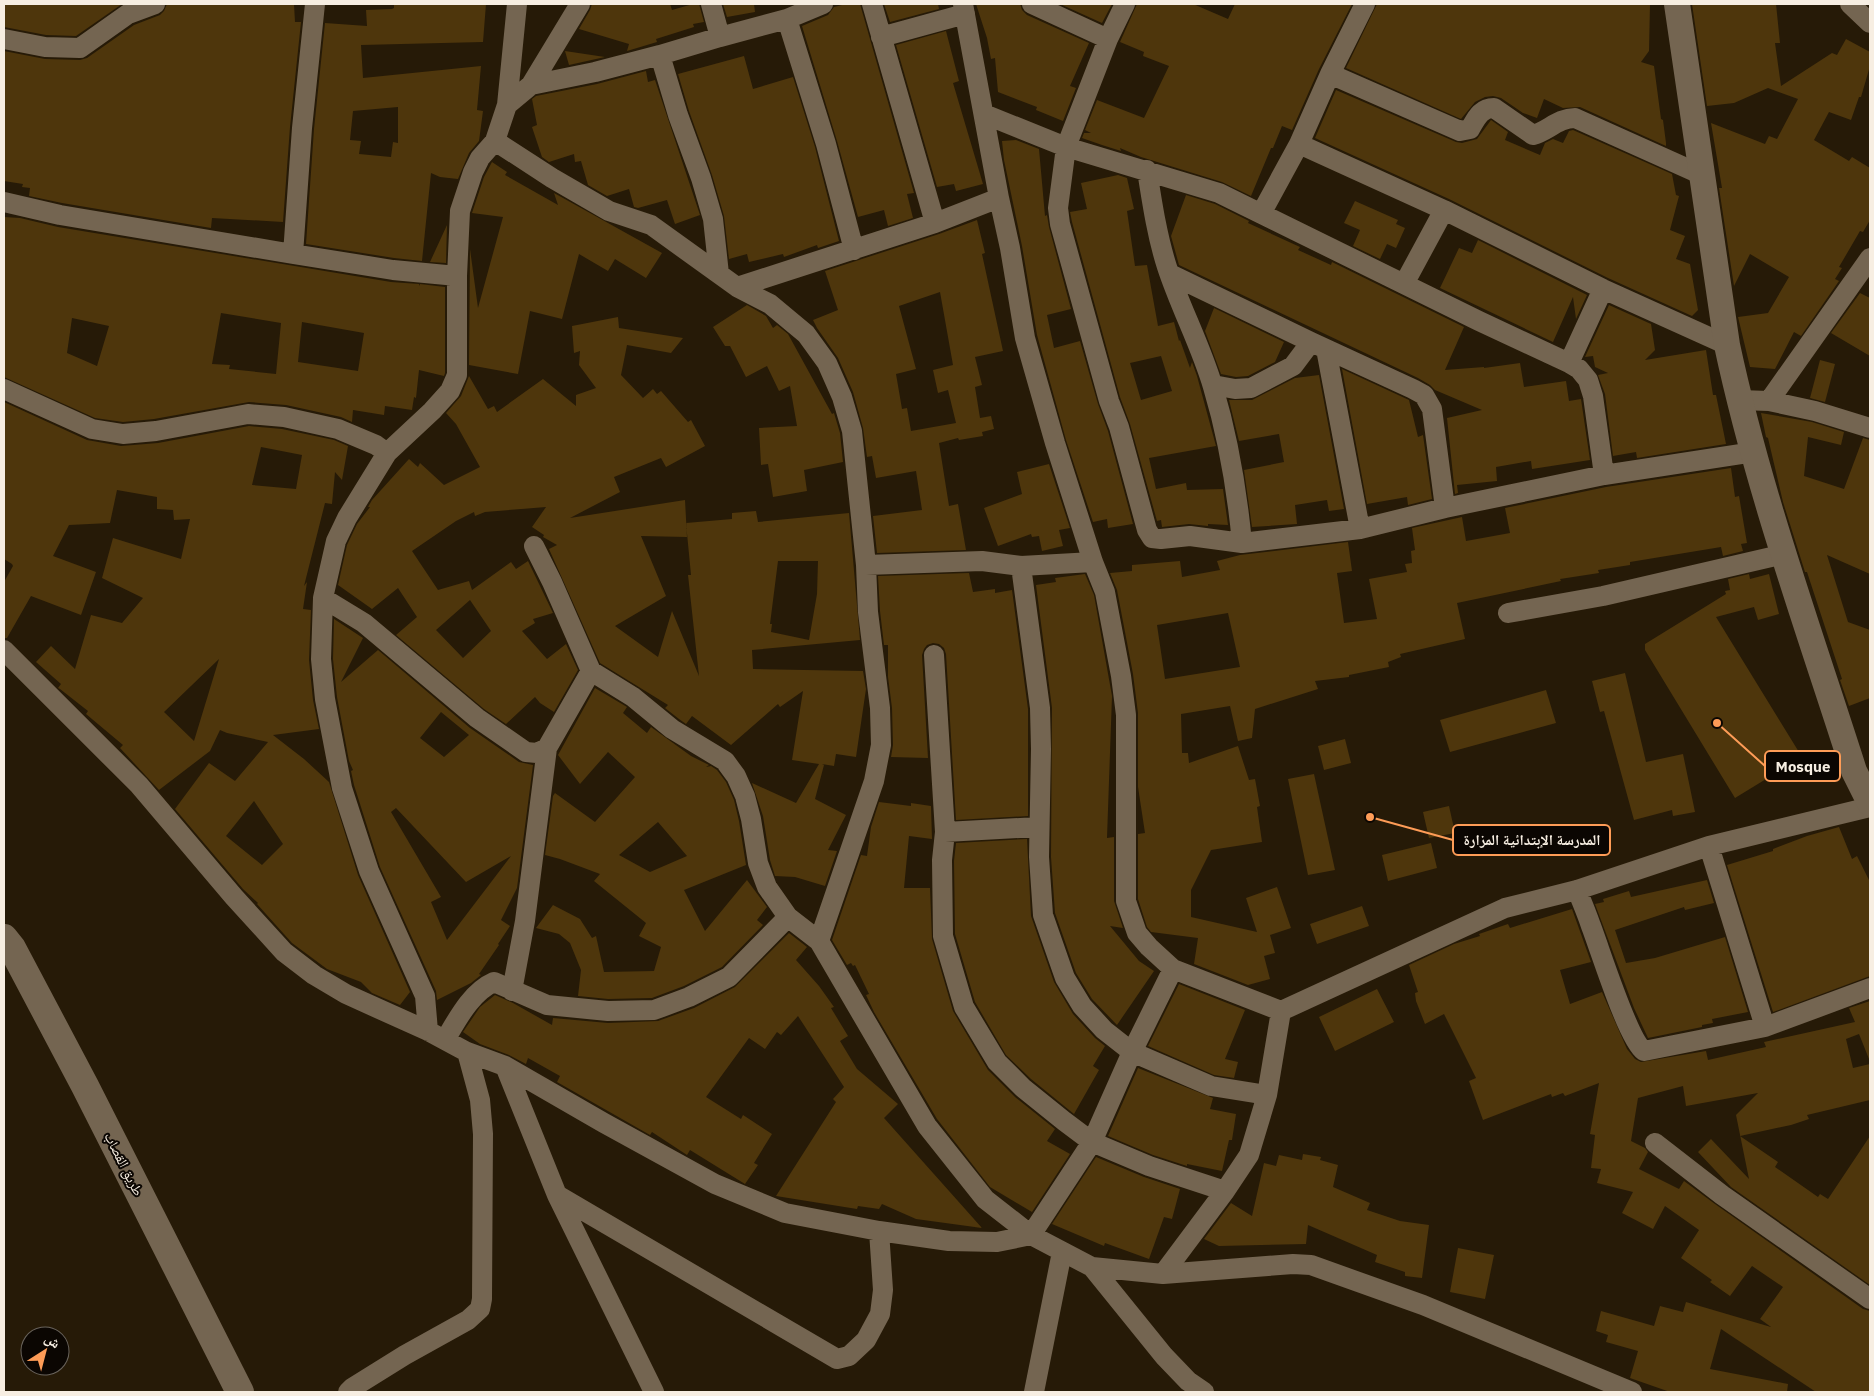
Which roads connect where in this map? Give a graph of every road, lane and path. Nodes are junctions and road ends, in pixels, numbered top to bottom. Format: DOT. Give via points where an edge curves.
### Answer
graph roads {
  1 [pos="155,4"];
  2 [pos="315,4"];
  3 [pos="517,4"];
  4 [pos="580,4"];
  5 [pos="711,4"];
  6 [pos="823,4"];
  7 [pos="872,4"];
  8 [pos="1032,4"];
  9 [pos="1125,4"];
  10 [pos="1366,4"];
  11 [pos="1677,4"];
  12 [pos="1850,4"];
  13 [pos="964,9"];
  14 [pos="787,19"];
  15 [pos="1870,23"];
  16 [pos="720,37"];
  17 [pos="881,37"];
  18 [pos="4,39"];
  19 [pos="1108,39"];
  20 [pos="660,56"];
  21 [pos="1330,74"];
  22 [pos="531,85"];
  23 [pos="507,105"];
  24 [pos="984,114"];
  25 [pos="494,141"];
  26 [pos="1299,144"];
  27 [pos="1066,147"];
  28 [pos="1147,170"];
  29 [pos="1702,175"];
  30 [pos="999,198"];
  31 [pos="4,202"];
  32 [pos="1444,210"];
  33 [pos="1262,212"];
  34 [pos="935,223"];
  35 [pos="854,250"];
  36 [pos="293,254"];
  37 [pos="1868,266"];
  38 [pos="719,274"];
  39 [pos="1170,274"];
  40 [pos="457,276"];
  41 [pos="1404,284"];
  42 [pos="737,287"];
  43 [pos="1604,289"];
  44 [pos="1318,345"];
  45 [pos="1727,345"];
  46 [pos="1568,363"];
  47 [pos="1213,385"];
  48 [pos="4,389"];
  49 [pos="1739,400"];
  50 [pos="1769,401"];
  51 [pos="1870,428"];
  52 [pos="1754,452"];
  53 [pos="387,454"];
  54 [pos="1604,475"];
  55 [pos="1445,508"];
  56 [pos="1360,529"];
  57 [pos="1242,543"];
  58 [pos="534,546"];
  59 [pos="1784,554"];
  60 [pos="1093,562"];
  61 [pos="866,565"];
  62 [pos="1021,566"];
  63 [pos="323,598"];
  64 [pos="1508,613"];
  65 [pos="4,650"];
  66 [pos="934,655"];
  67 [pos="592,671"];
  68 [pos="547,748"];
  69 [pos="1869,796"];
  70 [pos="1038,827"];
  71 [pos="944,832"];
  72 [pos="1709,846"];
  73 [pos="1577,890"];
  74 [pos="788,916"];
  75 [pos="4,938"];
  76 [pos="819,941"];
  77 [pos="1173,969"];
  78 [pos="1870,988"];
  79 [pos="512,991"];
  80 [pos="1281,1011"];
  81 [pos="1765,1027"];
  82 [pos="428,1030"];
  83 [pos="445,1040"];
  84 [pos="467,1052"];
  85 [pos="1132,1052"];
  86 [pos="505,1066"];
  87 [pos="1267,1095"];
  88 [pos="1092,1142"];
  89 [pos="1655,1143"];
  90 [pos="1225,1191"];
  91 [pos="557,1195"];
  92 [pos="879,1231"];
  93 [pos="1031,1235"];
  94 [pos="1062,1252"];
  95 [pos="1092,1268"];
  96 [pos="1163,1274"];
  97 [pos="1870,1299"];
  98 [pos="240,1392"];
  99 [pos="348,1392"];
  100 [pos="654,1392"];
  101 [pos="1034,1392"];
  102 [pos="1204,1392"];
  103 [pos="1632,1392"];
  1 -- 18 [label="street" via="128,14 80,48"];
  2 -- 36 [label="street"];
  3 -- 23 [label="street"];
  4 -- 22 [label="street"];
  5 -- 16 [label="street"];
  6 -- 14 [label="street"];
  7 -- 17 [label="street"];
  8 -- 19 [label="street"];
  9 -- 19 [label="street"];
  10 -- 21 [label="street"];
  11 -- 29 [label="street"];
  12 -- 15 [label="street"];
  13 -- 17 [label="street"];
  13 -- 24 [label="street"];
  14 -- 16 [label="street"];
  14 -- 35 [label="street" via="826,144"];
  16 -- 20 [label="street"];
  17 -- 34 [label="street"];
  19 -- 27 [label="street"];
  20 -- 22 [label="street"];
  20 -- 38 [label="street" via="713,219"];
  21 -- 26 [label="street"];
  21 -- 29 [label="street" via="1460,131 1470,129 1480,112 1487,108 1494,108 1533,135 1543,133 1567,118 1575,118"];
  22 -- 23 [label="street"];
  23 -- 25 [label="street"];
  24 -- 27 [label="street"];
  24 -- 30 [label="street"];
  25 -- 38 [label="street" via="610,211 650,225"];
  25 -- 40 [label="street" via="473,172 460,211"];
  26 -- 32 [label="street"];
  26 -- 33 [label="street"];
  27 -- 28 [label="street"];
  27 -- 57 [label="street" via="1058,208 1060,224 1148,535 1161,539 1190,536"];
  28 -- 33 [label="street" via="1219,193"];
  28 -- 39 [label="street"];
  29 -- 45 [label="street"];
  30 -- 34 [label="street"];
  30 -- 60 [label="street" via="1025,338"];
  31 -- 36 [label="street" via="60,216"];
  32 -- 41 [label="street"];
  32 -- 43 [label="street"];
  33 -- 41 [label="street"];
  34 -- 35 [label="street"];
  35 -- 42 [label="street"];
  36 -- 40 [label="street" via="393,270"];
  37 -- 50 [label="street"];
  38 -- 42 [label="street"];
  39 -- 44 [label="street"];
  39 -- 47 [label="street"];
  40 -- 53 [label="street" via="457,375 444,398"];
  41 -- 46 [label="street"];
  42 -- 61 [label="street" via="770,304 806,334 827,363 852,431"];
  43 -- 45 [label="street"];
  43 -- 46 [label="street"];
  44 -- 47 [label="street" via="1293,366 1251,388"];
  44 -- 55 [label="street" via="1424,396 1432,409"];
  44 -- 56 [label="street"];
  45 -- 49 [label="street"];
  46 -- 54 [label="street" via="1579,369 1588,380"];
  47 -- 57 [label="street" via="1237,492"];
  48 -- 53 [label="street" via="92,429 123,434 248,414 284,417 338,429 376,445"];
  49 -- 50 [label="street"];
  49 -- 52 [label="street"];
  50 -- 51 [label="street"];
  52 -- 54 [label="street"];
  52 -- 59 [label="street"];
  53 -- 63 [label="street" via="346,518 336,541"];
  54 -- 55 [label="street"];
  55 -- 56 [label="street"];
  56 -- 57 [label="street"];
  58 -- 67 [label="street"];
  59 -- 64 [label="street" via="1603,596"];
  59 -- 69 [label="street" via="1854,771"];
  60 -- 62 [label="street"];
  60 -- 77 [label="street" via="1104,592 1126,715 1126,901 1137,933"];
  61 -- 62 [label="street" via="982,561"];
  61 -- 76 [label="street" via="881,745 874,781"];
  62 -- 70 [label="street" via="1040,708"];
  63 -- 68 [label="street" via="364,624 477,718 526,752 537,753"];
  63 -- 82 [label="street" via="325,699 342,788 370,870 425,996"];
  65 -- 82 [label="street" via="139,785 284,952 346,994"];
  66 -- 71 [label="street"];
  67 -- 68 [label="street"];
  67 -- 74 [label="street" via="633,697 672,729 725,761 745,796 758,863 768,887"];
  68 -- 79 [label="street" via="526,921"];
  69 -- 72 [label="street"];
  70 -- 71 [label="street"];
  70 -- 85 [label="street" via="1043,915 1064,978 1082,1006 1104,1030"];
  71 -- 88 [label="street" via="943,936 964,1007 997,1062 1036,1099"];
  72 -- 73 [label="street"];
  72 -- 81 [label="street"];
  73 -- 80 [label="street" via="1505,908"];
  73 -- 81 [label="street" via="1622,1012 1644,1051"];
  74 -- 76 [label="street"];
  74 -- 79 [label="street" via="729,977 654,1010 566,1008 547,1005"];
  75 -- 98 [label="main road, طريق القصاب" via="85,1086"];
  76 -- 93 [label="street" via="928,1126 985,1199"];
  77 -- 80 [label="street"];
  77 -- 85 [label="street"];
  78 -- 81 [label="street"];
  79 -- 83 [label="street" via="494,982 489,985 467,1004"];
  80 -- 87 [label="street"];
  82 -- 83 [label="street"];
  83 -- 84 [label="street"];
  84 -- 86 [label="street"];
  84 -- 99 [label="street" via="480,1100 483,1134 480,1309 468,1320 404,1355"];
  85 -- 87 [label="street" via="1212,1086"];
  85 -- 88 [label="street"];
  86 -- 91 [label="street"];
  86 -- 92 [label="street" via="715,1184 785,1213"];
  87 -- 90 [label="street" via="1249,1154"];
  88 -- 90 [label="street" via="1149,1166"];
  88 -- 93 [label="street"];
  89 -- 97 [label="street" via="1722,1195"];
  90 -- 96 [label="street"];
  91 -- 92 [label="street" via="837,1358 848,1356 866,1340 880,1314"];
  91 -- 100 [label="street"];
  92 -- 93 [label="street" via="949,1241 997,1242"];
  93 -- 94 [label="street"];
  94 -- 95 [label="street"];
  94 -- 101 [label="street"];
  95 -- 96 [label="street"];
  95 -- 102 [label="street" via="1164,1356 1188,1381"];
  96 -- 103 [label="street" via="1311,1264 1423,1305"];
}
